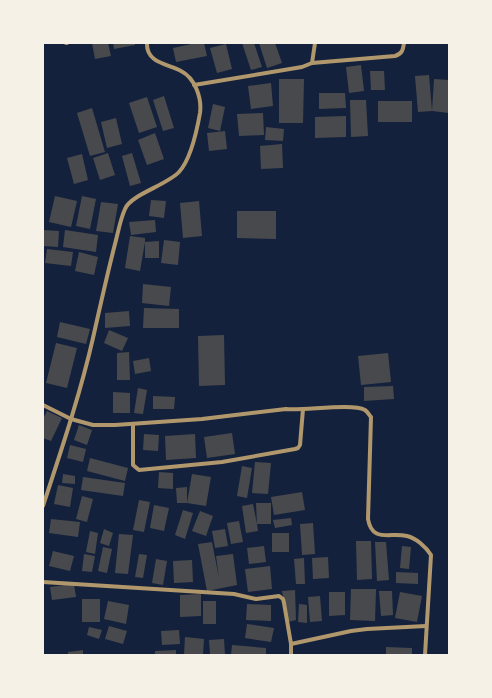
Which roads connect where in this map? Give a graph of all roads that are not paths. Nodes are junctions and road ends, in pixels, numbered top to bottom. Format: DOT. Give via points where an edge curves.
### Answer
graph roads {
  1 [pos="147,43"];
  2 [pos="315,43"];
  3 [pos="404,43"];
  4 [pos="312,63"];
  5 [pos="194,84"];
  6 [pos="43,405"];
  7 [pos="303,409"];
  8 [pos="71,419"];
  9 [pos="133,424"];
  10 [pos="43,506"];
  11 [pos="43,582"];
  12 [pos="426,626"];
  13 [pos="291,644"];
  14 [pos="290,655"];
  15 [pos="425,655"];
  1 -- 5 [label="street" via="150,56 157,62 182,72"];
  2 -- 4 [label="street"];
  3 -- 4 [label="street" via="400,55"];
  4 -- 5 [label="street" via="302,67"];
  5 -- 8 [label="street" via="200,97 200,112 189,158 168,181 136,198 125,208"];
  6 -- 8 [label="street"];
  7 -- 9 [label="street"];
  7 -- 9 [label="street" via="300,445 295,449 222,462 139,470 133,465"];
  7 -- 12 [label="street" via="354,408 368,413 369,526 380,535 407,536 427,548 431,555"];
  8 -- 9 [label="street" via="93,425"];
  8 -- 10 [label="street"];
  11 -- 13 [label="street" via="234,594 256,599 279,596 283,599"];
  12 -- 13 [label="street" via="367,628"];
  12 -- 15 [label="street"];
  13 -- 14 [label="street"];
}
